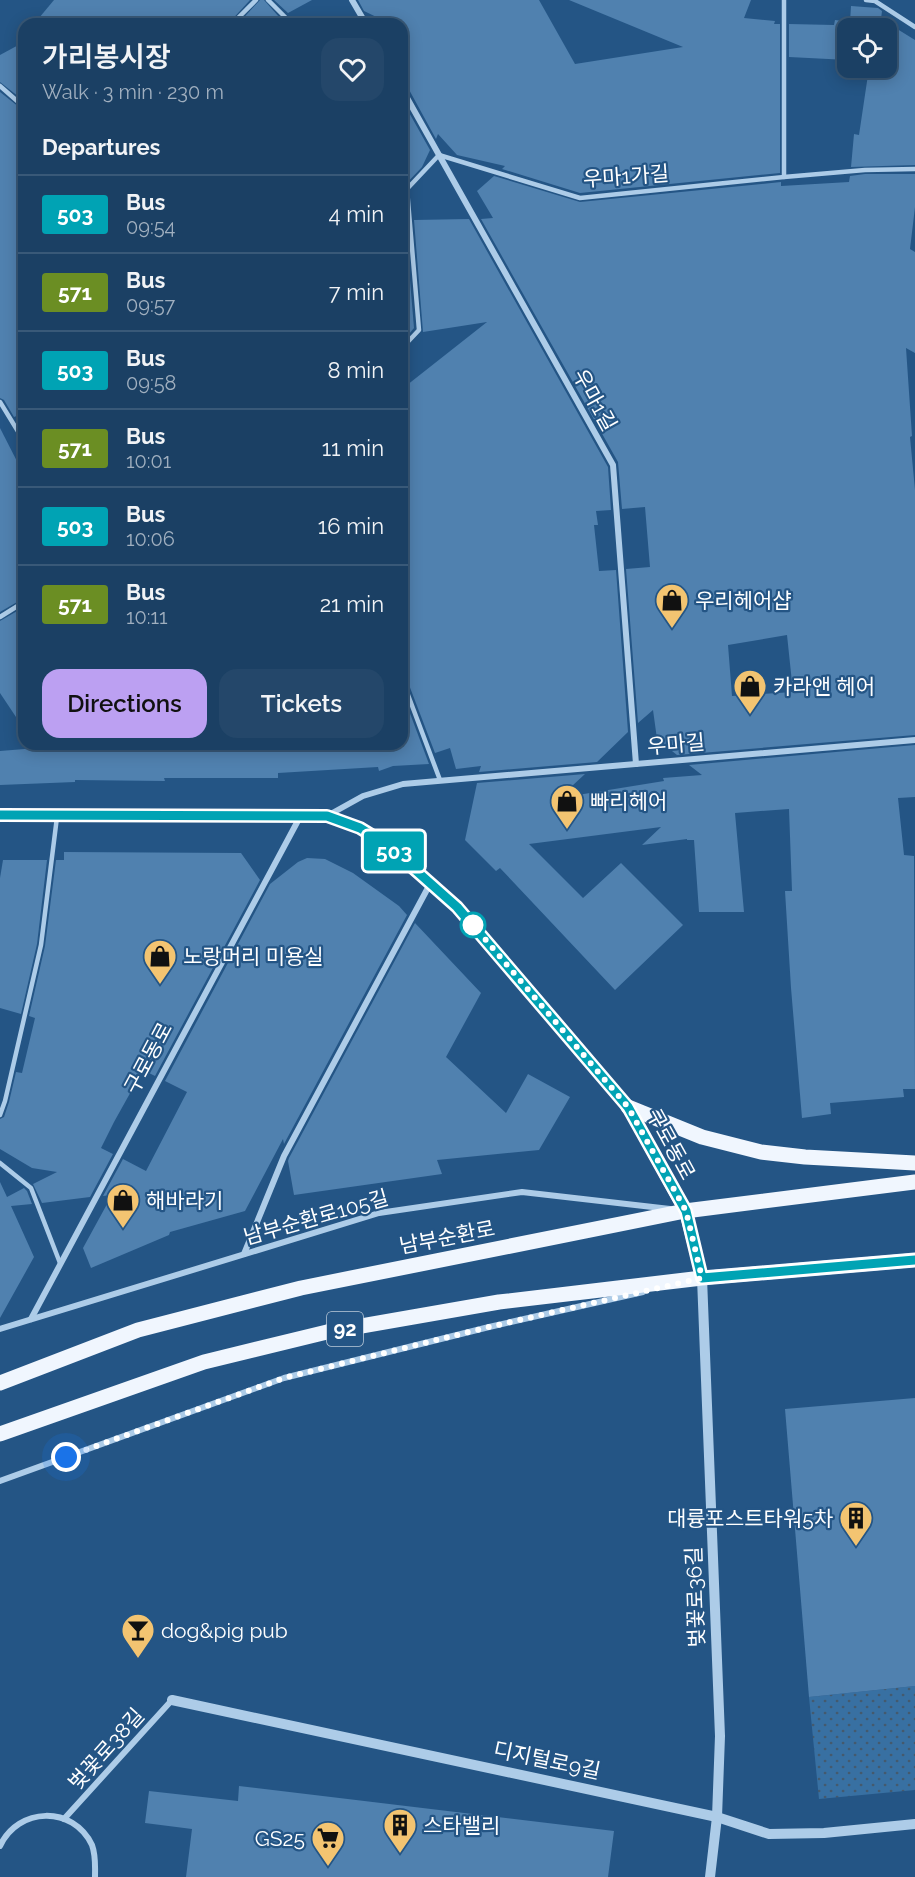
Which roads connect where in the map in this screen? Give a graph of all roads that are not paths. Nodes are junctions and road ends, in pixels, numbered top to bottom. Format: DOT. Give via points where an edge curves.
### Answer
graph roads {
  1 [pos="256,0"];
  2 [pos="268,0"];
  3 [pos="352,0"];
  4 [pos="784,0"];
  5 [pos="866,0"];
  6 [pos="238,18"];
  7 [pos="286,18"];
  8 [pos="362,18"];
  9 [pos="915,27"];
  10 [pos="0,86"];
  11 [pos="408,99"];
  12 [pos="18,102"];
  13 [pos="440,155"];
  14 [pos="915,169"];
  15 [pos="784,177"];
  16 [pos="408,188"];
  17 [pos="408,201"];
  18 [pos="408,342"];
  19 [pos="0,402"];
  20 [pos="18,431"];
  21 [pos="18,606"];
  22 [pos="0,617"];
  23 [pos="408,695"];
  24 [pos="915,740"];
  25 [pos="636,764"];
  26 [pos="440,780"];
  27 [pos="0,815"];
  28 [pos="301,815"];
  29 [pos="57,816"];
  30 [pos="327,816"];
  31 [pos="430,883"];
  32 [pos="628,1107"];
  33 [pos="0,1115"];
  34 [pos="0,1163"];
  35 [pos="915,1163"];
  36 [pos="915,1182"];
  37 [pos="686,1211"];
  38 [pos="244,1254"];
  39 [pos="915,1260"];
  40 [pos="60,1263"];
  41 [pos="702,1278"];
  42 [pos="31,1320"];
  43 [pos="0,1329"];
  44 [pos="0,1383"];
  45 [pos="0,1434"];
  46 [pos="0,1481"];
  47 [pos="172,1700"];
  48 [pos="717,1816"];
  49 [pos="64,1819"];
  50 [pos="915,1824"];
  51 [pos="0,1846"];
  52 [pos="95,1877"];
  53 [pos="710,1877"];
  1 -- 6 [label="lane"];
  2 -- 7 [label="lane"];
  3 -- 8 [label="street"];
  4 -- 15 [label="lane"];
  5 -- 9 [label="lane" via="875,1"];
  10 -- 12 [label="lane"];
  11 -- 13 [label="street, 우마1길"];
  13 -- 15 [label="lane, 우마1가길" via="580,198"];
  13 -- 16 [label="lane"];
  13 -- 25 [label="street, 우마1길" via="613,465"];
  14 -- 15 [label="lane, 우마1가길"];
  17 -- 18 [label="lane" via="419,330"];
  19 -- 20 [label="lane"];
  21 -- 22 [label="lane"];
  23 -- 26 [label="lane"];
  24 -- 25 [label="street, 우마길"];
  25 -- 26 [label="street, 우마길"];
  26 -- 30 [label="street, 우마길" via="403,784 363,796"];
  27 -- 29 [label="main road, 구로동로"];
  28 -- 29 [label="main road, 구로동로"];
  28 -- 30 [label="main road, 구로동로"];
  28 -- 40 [label="street, 구로동로"];
  29 -- 33 [label="lane" via="41,945"];
  30 -- 31 [label="main road, 구로동로" via="360,828 386,844"];
  31 -- 32 [label="main road, 구로동로" via="457,907"];
  31 -- 38 [label="street" via="284,1156"];
  32 -- 35 [label="main road" via="702,1137 761,1152"];
  32 -- 37 [label="main road, 구로동로"];
  34 -- 40 [label="lane" via="31,1188"];
  36 -- 37 [label="main road, 남부순환로 / 92"];
  37 -- 38 [label="street, 남부순환로105길" via="522,1192 379,1213"];
  37 -- 41 [label="main road, 구로동로"];
  37 -- 44 [label="main road, 남부순환로 / 92" via="301,1288 138,1330"];
  38 -- 42 [label="street, 남부순환로105길"];
  39 -- 41 [label="main road, 92"];
  40 -- 42 [label="street, 구로동로"];
  41 -- 45 [label="main road, 92" via="499,1302 327,1332 204,1362"];
  41 -- 46 [label="street" via="284,1378"];
  41 -- 48 [label="street, 벚꽃로36길" via="720,1736"];
  42 -- 43 [label="street, 남부순환로105길"];
  47 -- 48 [label="street, 디지털로9길"];
  47 -- 49 [label="street, 벚꽃로38길"];
  48 -- 50 [label="street, 디지털로9길" via="769,1834"];
  48 -- 53 [label="street, 벚꽃로36길"];
  49 -- 51 [label="street, 벚꽃로38길" via="48,1815 31,1817 16,1825"];
  49 -- 52 [label="street, 벚꽃로38길" via="75,1824 92,1846"];
}
